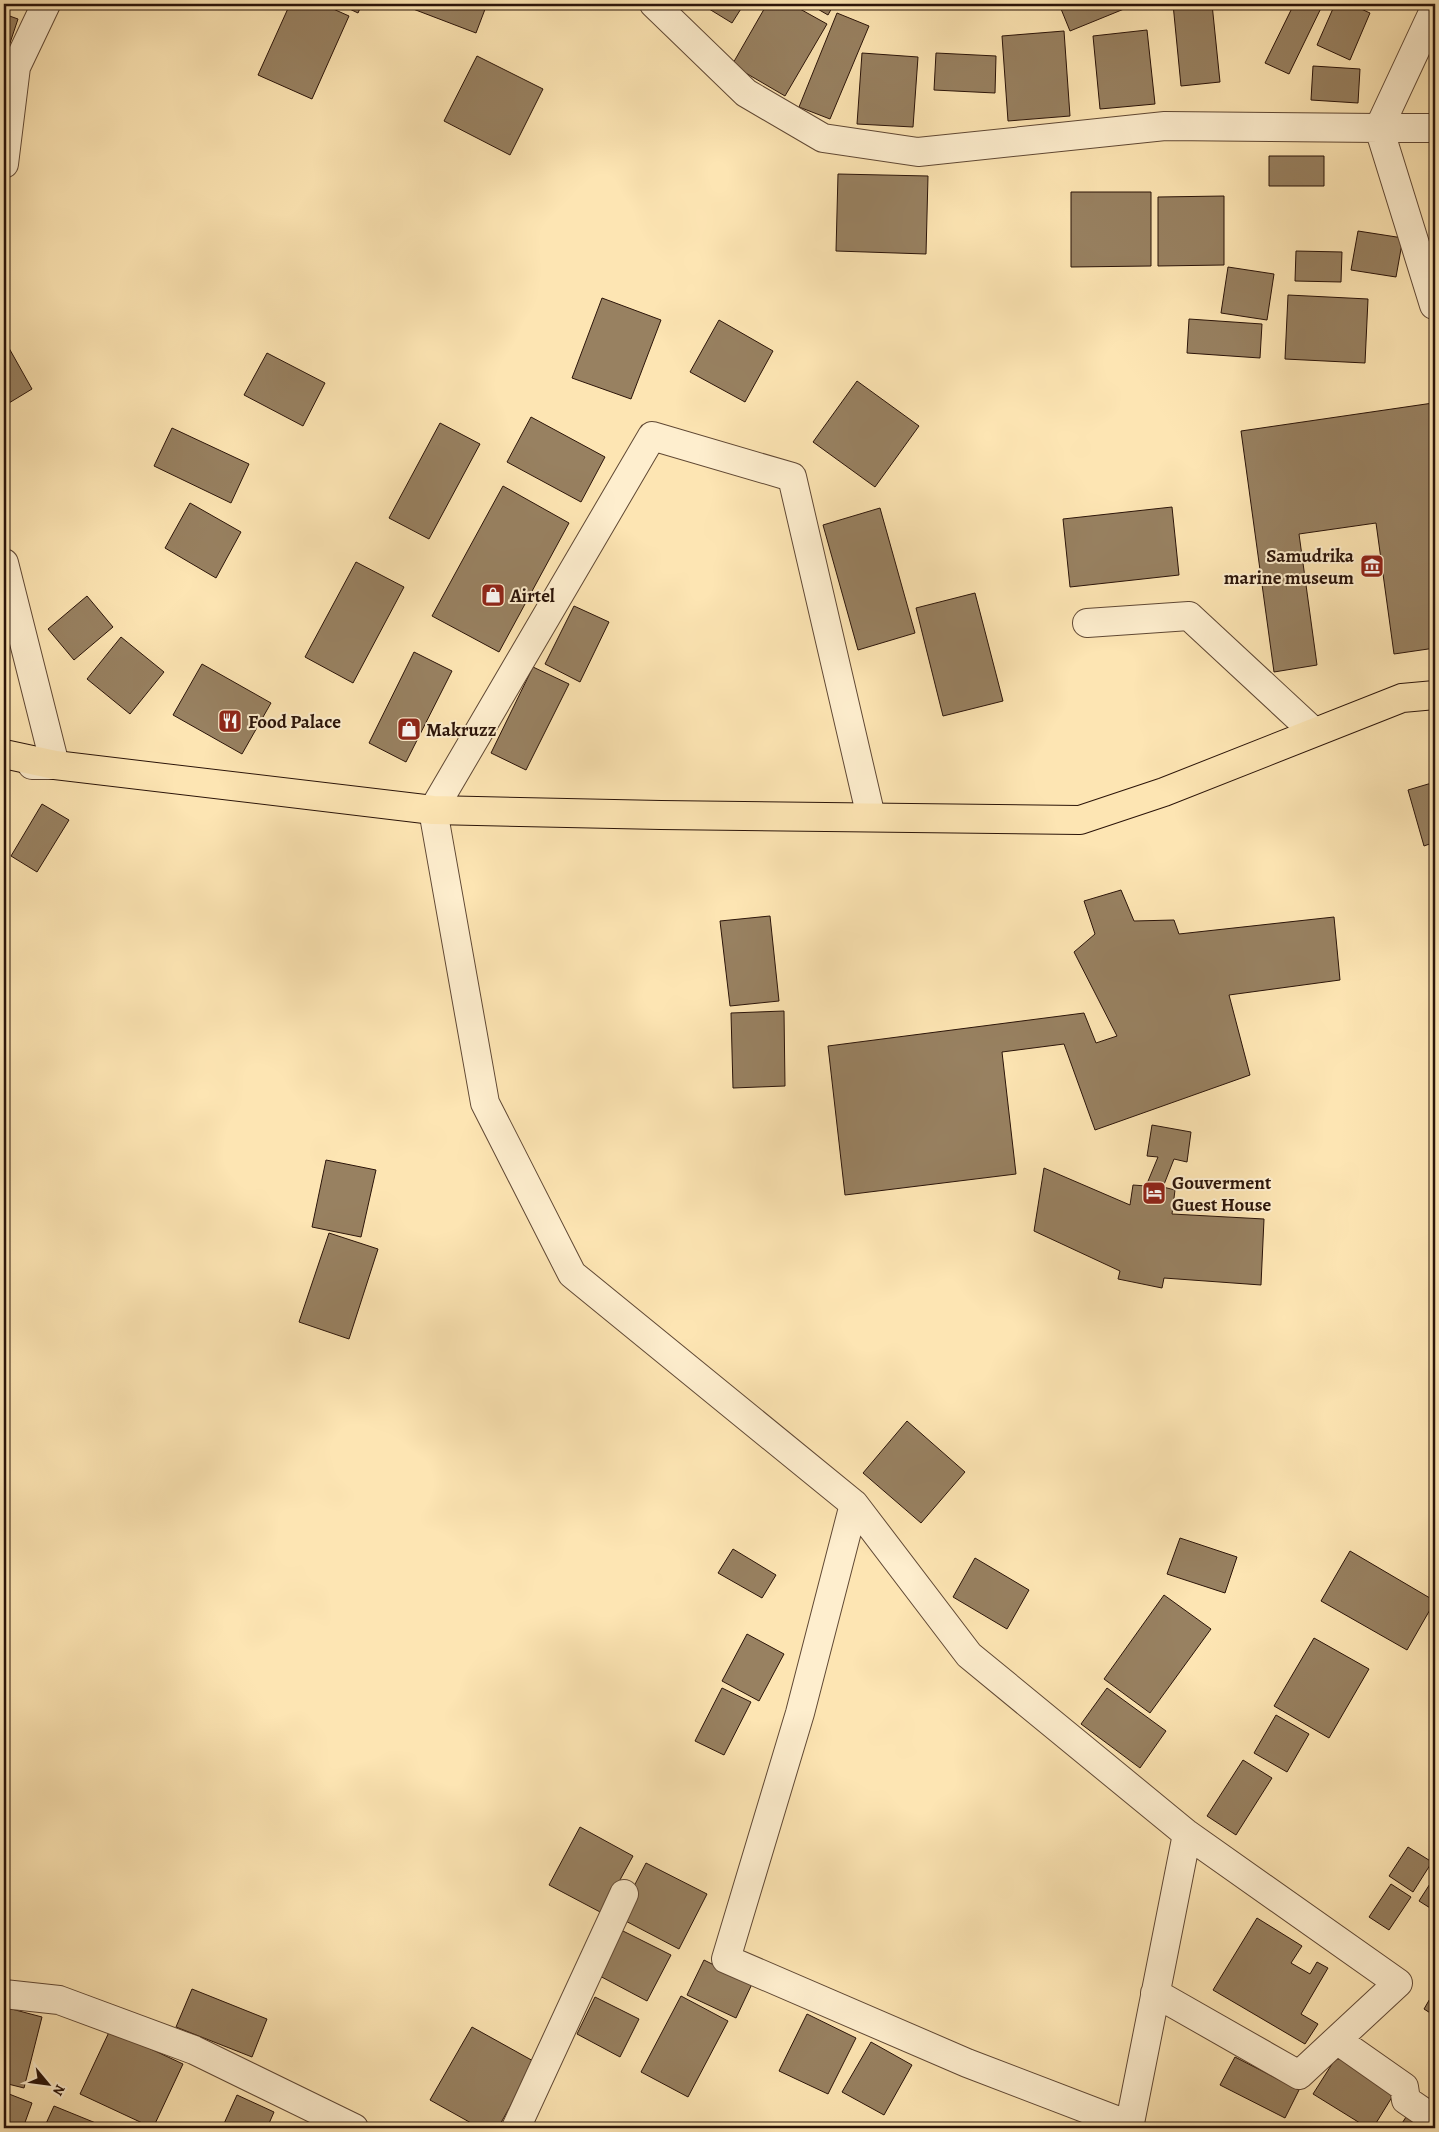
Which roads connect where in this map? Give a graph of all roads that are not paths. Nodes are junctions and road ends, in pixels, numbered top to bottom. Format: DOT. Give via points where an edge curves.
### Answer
graph roads {
  1 [pos="46,4"];
  2 [pos="654,4"];
  3 [pos="1435,8"];
  4 [pos="1379,128"];
  5 [pos="1435,128"];
  6 [pos="4,164"];
  7 [pos="1434,305"];
  8 [pos="4,563"];
  9 [pos="1087,623"];
  10 [pos="1435,695"];
  11 [pos="1314,732"];
  12 [pos="4,754"];
  13 [pos="4,764"];
  14 [pos="55,765"];
  15 [pos="432,810"];
  16 [pos="871,817"];
  17 [pos="854,1504"];
  18 [pos="1187,1834"];
  19 [pos="624,1894"];
  20 [pos="1155,1993"];
  21 [pos="4,1994"];
  22 [pos="1337,2040"];
  23 [pos="1435,2120"];
  24 [pos="1129,2127"];
  25 [pos="354,2128"];
  26 [pos="516,2128"];
  1 -- 6 [label="street" via="16,66"];
  2 -- 4 [label="street" via="746,93 823,138 918,152 1165,126"];
  3 -- 4 [label="street"];
  4 -- 5 [label="street"];
  4 -- 7 [label="street"];
  8 -- 14 [label="street"];
  9 -- 11 [label="street" via="1189,616"];
  10 -- 11 [label="highway" via="1402,698"];
  11 -- 16 [label="highway" via="1164,792 1080,820"];
  12 -- 14 [label="highway"];
  13 -- 14 [label="street"];
  14 -- 15 [label="highway"];
  15 -- 16 [label="highway"];
  15 -- 16 [label="street" via="652,436 792,477"];
  15 -- 17 [label="street" via="485,1103 572,1274"];
  17 -- 18 [label="street" via="970,1654"];
  17 -- 24 [label="street" via="800,1713 726,1959 967,2063"];
  18 -- 20 [label="street"];
  18 -- 22 [label="street" via="1398,1983"];
  19 -- 26 [label="street"];
  20 -- 22 [label="street" via="1299,2075"];
  20 -- 24 [label="street"];
  21 -- 25 [label="street" via="59,2000 194,2050"];
  22 -- 23 [label="street" via="1404,2087 1406,2100"];
}
